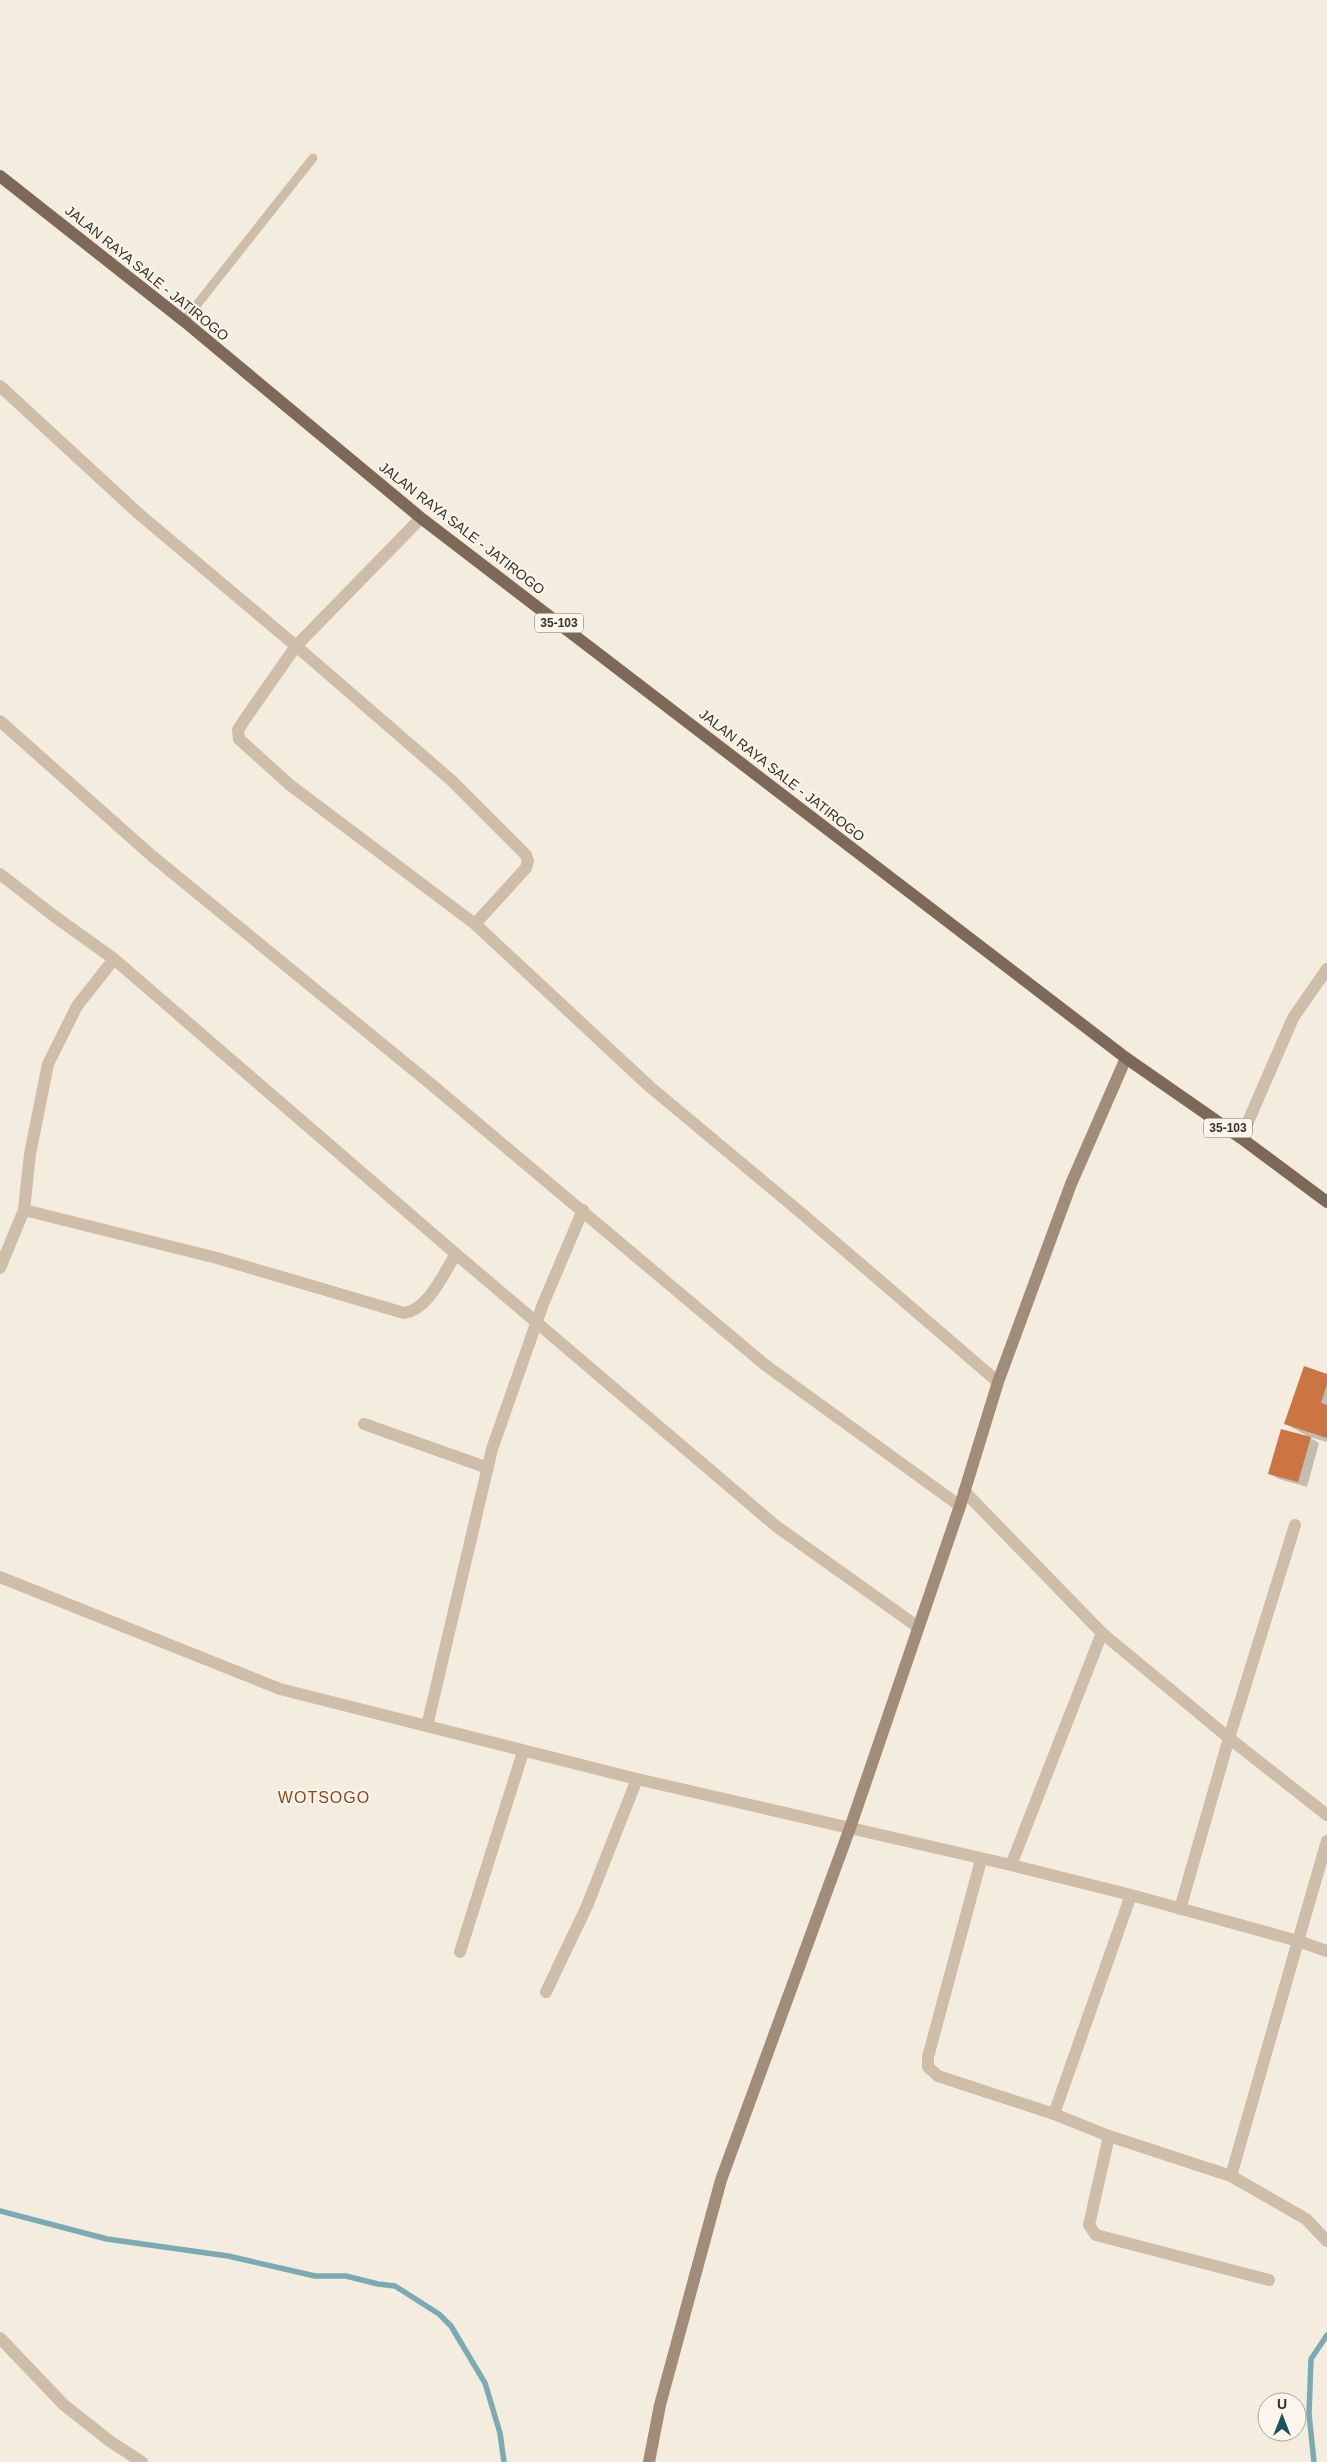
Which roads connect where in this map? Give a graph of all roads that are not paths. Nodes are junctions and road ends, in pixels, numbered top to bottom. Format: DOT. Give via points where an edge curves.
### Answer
graph roads {
  1 [pos="313,158"];
  2 [pos="0,176"];
  3 [pos="184,321"];
  4 [pos="0,386"];
  5 [pos="421,518"];
  6 [pos="296,646"];
  7 [pos="0,721"];
  8 [pos="0,874"];
  9 [pos="475,924"];
  10 [pos="114,959"];
  11 [pos="1327,969"];
  12 [pos="1126,1058"];
  13 [pos="1241,1138"];
  14 [pos="1327,1202"];
  15 [pos="24,1210"];
  16 [pos="583,1210"];
  17 [pos="456,1254"];
  18 [pos="0,1268"];
  19 [pos="537,1323"];
  20 [pos="998,1382"];
  21 [pos="364,1424"];
  22 [pos="488,1468"];
  23 [pos="964,1491"];
  24 [pos="960,1506"];
  25 [pos="1295,1525"];
  26 [pos="0,1577"];
  27 [pos="918,1627"];
  28 [pos="1102,1633"];
  29 [pos="427,1726"];
  30 [pos="1229,1738"];
  31 [pos="523,1752"];
  32 [pos="637,1779"];
  33 [pos="1327,1815"];
  34 [pos="850,1828"];
  35 [pos="1327,1841"];
  36 [pos="982,1860"];
  37 [pos="1011,1865"];
  38 [pos="1131,1895"];
  39 [pos="1180,1909"];
  40 [pos="1298,1941"];
  41 [pos="1327,1951"];
  42 [pos="460,1952"];
  43 [pos="546,1992"];
  44 [pos="1054,2114"];
  45 [pos="1110,2136"];
  46 [pos="1231,2176"];
  47 [pos="1327,2241"];
  48 [pos="1269,2280"];
  49 [pos="0,2338"];
  50 [pos="142,2462"];
  51 [pos="648,2462"];
  1 -- 3 [label="lane"];
  2 -- 3 [label="main road, JALAN RAYA SALE - JATIROGO / 35-103"];
  3 -- 5 [label="main road, JALAN RAYA SALE - JATIROGO / 35-103"];
  4 -- 6 [label="street" via="139,514"];
  5 -- 6 [label="street"];
  5 -- 12 [label="main road, JALAN RAYA SALE - JATIROGO / 35-103"];
  6 -- 9 [label="street" via="451,780 526,855 526,868"];
  6 -- 9 [label="street" via="238,730 239,739 290,785"];
  7 -- 16 [label="street" via="152,856"];
  8 -- 10 [label="street"];
  9 -- 20 [label="street" via="649,1086"];
  10 -- 15 [label="street" via="77,1006 48,1064 30,1154"];
  10 -- 17 [label="street"];
  11 -- 13 [label="street" via="1294,1018"];
  12 -- 13 [label="main road, 35-103"];
  12 -- 20 [label="main road" via="1071,1184"];
  13 -- 14 [label="main road, 35-103"];
  15 -- 17 [label="street" via="217,1258 404,1313 413,1311 424,1302"];
  15 -- 18 [label="street"];
  16 -- 19 [label="street"];
  16 -- 24 [label="street" via="764,1364"];
  17 -- 19 [label="street"];
  19 -- 22 [label="street"];
  19 -- 27 [label="street" via="776,1526"];
  20 -- 23 [label="main road"];
  21 -- 22 [label="street"];
  22 -- 29 [label="street"];
  23 -- 24 [label="main road"];
  23 -- 28 [label="street"];
  24 -- 27 [label="main road"];
  25 -- 30 [label="street"];
  26 -- 29 [label="street" via="280,1689"];
  27 -- 34 [label="main road"];
  28 -- 30 [label="street"];
  28 -- 37 [label="street"];
  29 -- 31 [label="street"];
  30 -- 33 [label="street"];
  30 -- 39 [label="street"];
  31 -- 32 [label="street"];
  31 -- 42 [label="street"];
  32 -- 34 [label="street"];
  32 -- 43 [label="street" via="587,1906"];
  34 -- 36 [label="street"];
  34 -- 51 [label="main road" via="721,2180 662,2396"];
  35 -- 40 [label="street"];
  36 -- 37 [label="street"];
  36 -- 44 [label="street" via="928,2057 928,2067 938,2076"];
  37 -- 38 [label="street"];
  38 -- 39 [label="street"];
  38 -- 44 [label="street"];
  39 -- 40 [label="street"];
  40 -- 41 [label="street"];
  40 -- 46 [label="street"];
  44 -- 45 [label="street"];
  45 -- 46 [label="street"];
  45 -- 48 [label="street" via="1089,2225 1096,2235"];
  46 -- 47 [label="street" via="1306,2220"];
  49 -- 50 [label="street" via="64,2405"];
}
